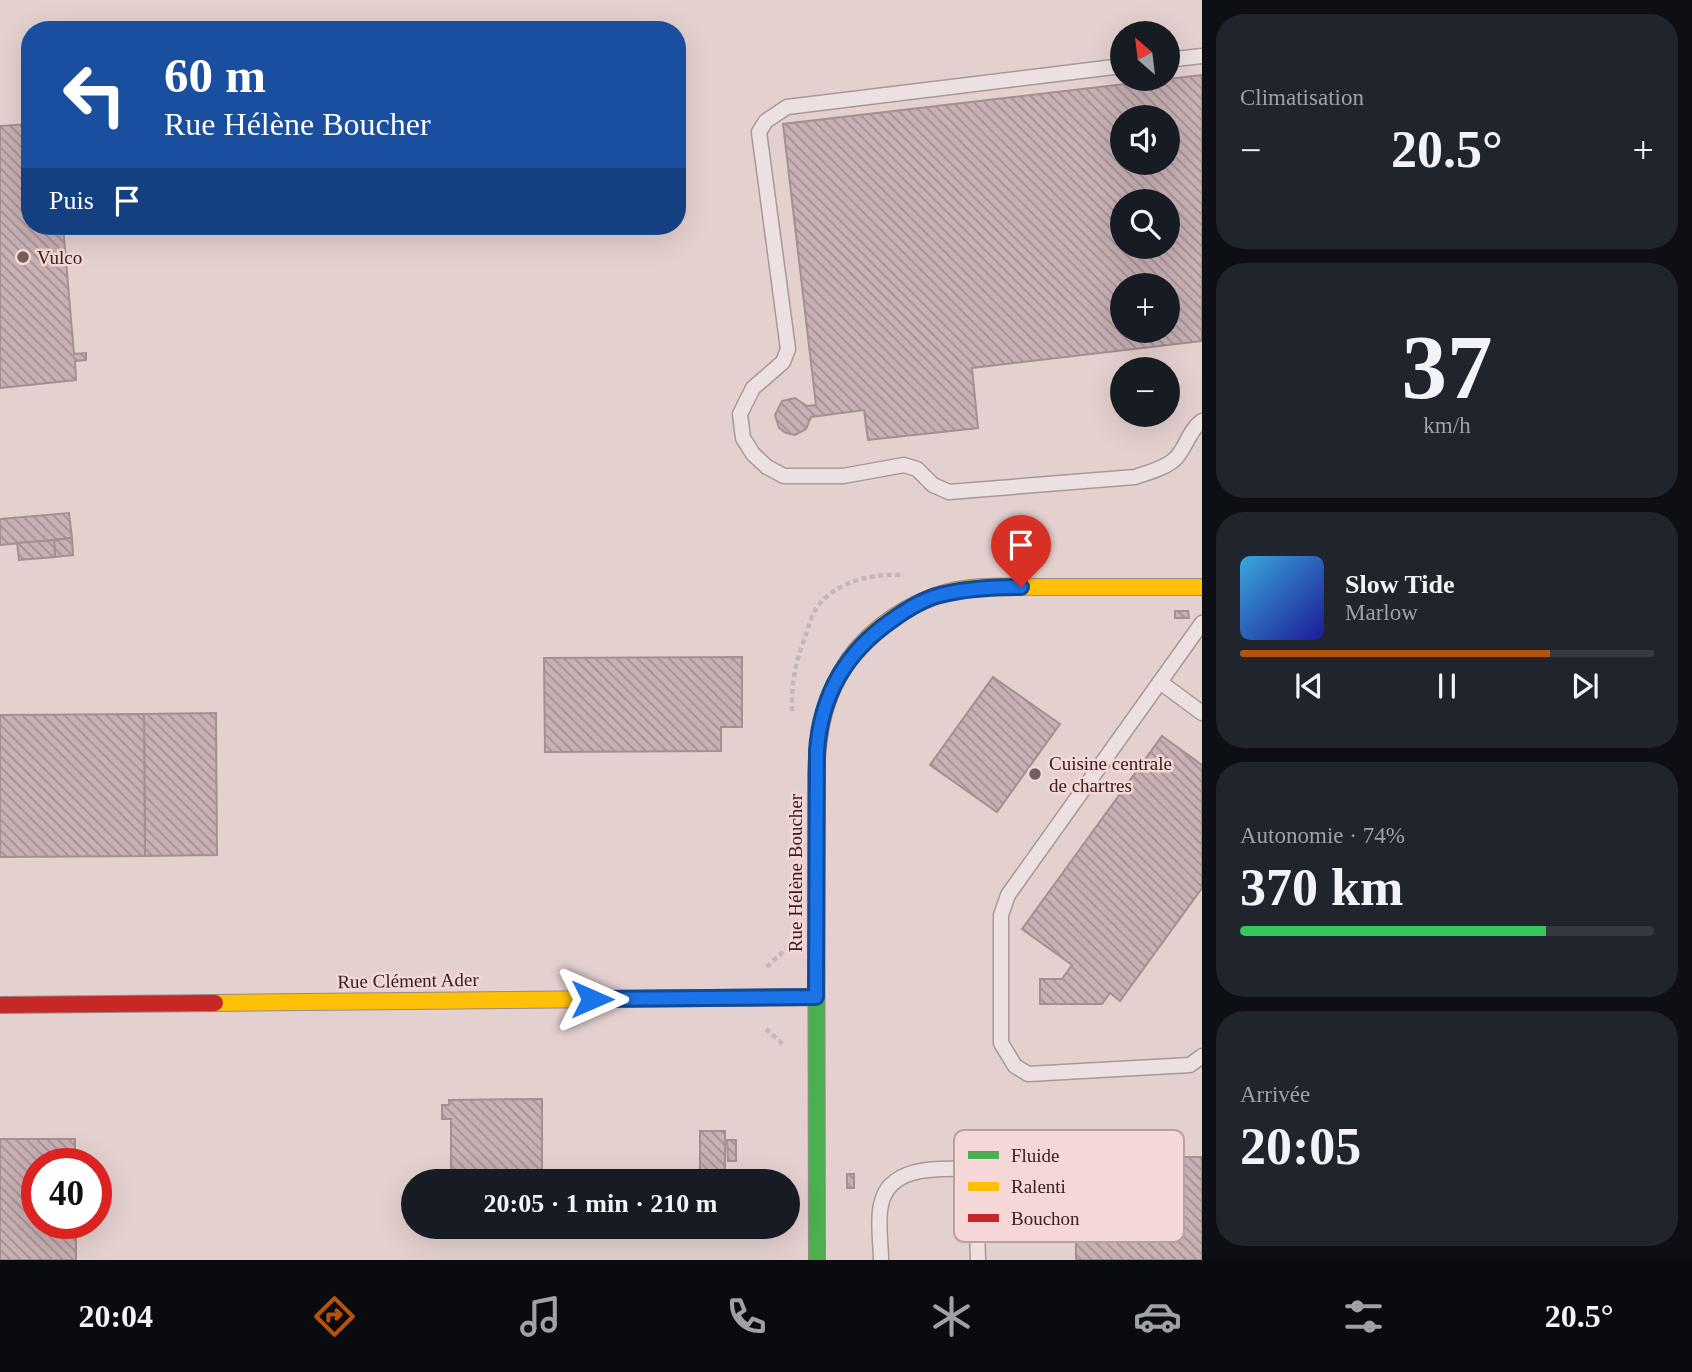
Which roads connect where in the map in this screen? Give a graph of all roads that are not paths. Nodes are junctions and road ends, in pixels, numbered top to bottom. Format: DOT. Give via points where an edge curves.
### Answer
graph roads {
  1 [pos="1202,56"];
  2 [pos="1180,59"];
  3 [pos="1110,67"];
  4 [pos="1202,421"];
  5 [pos="1202,587"];
  6 [pos="1201,628"];
  7 [pos="1160,682"];
  8 [pos="1202,713"];
  9 [pos="816,997"];
  10 [pos="0,1004"];
  11 [pos="1202,1056"];
  12 [pos="954,1169"];
  13 [pos="977,1242"];
  14 [pos="817,1260"];
  15 [pos="881,1260"];
  16 [pos="978,1260"];
  1 -- 2 [label="lane"];
  3 -- 4 [label="lane" via="787,107 766,121 759,132 788,349 783,362 753,388 740,414 743,438 767,467 784,475 843,476 904,465 948,492 1135,477 1176,458"];
  5 -- 9 [label="street, Rue Hélène Boucher" via="982,587 937,595 904,611 863,642 833,685 819,728"];
  6 -- 7 [label="lane"];
  7 -- 8 [label="lane"];
  7 -- 11 [label="lane" via="1008,895 1001,915 1002,1043 1015,1066 1028,1073 1189,1065"];
  9 -- 10 [label="street, Rue Clément Ader"];
  9 -- 14 [label="street, Rue Hélène Boucher"];
  12 -- 15 [label="lane" via="924,1169 887,1191 880,1205"];
  13 -- 16 [label="lane"];
}
